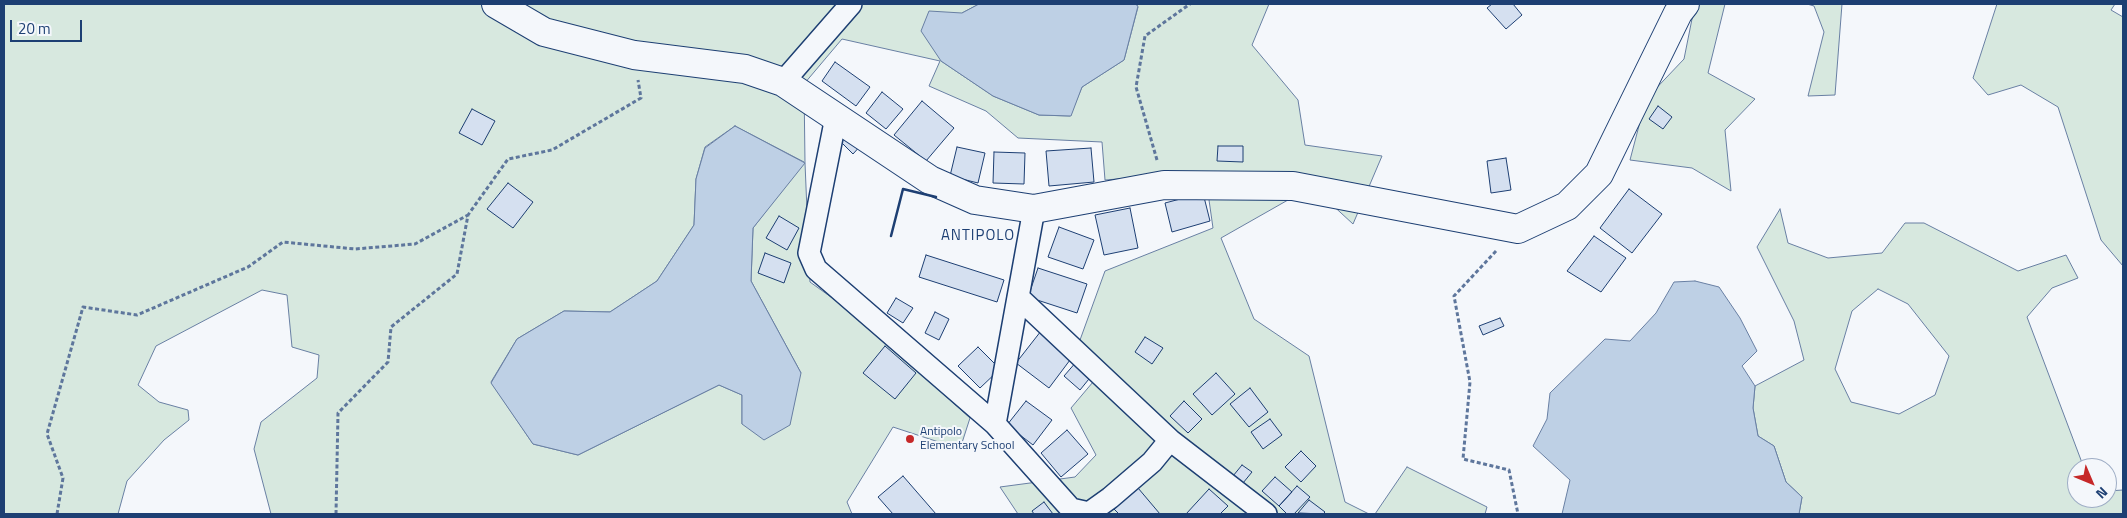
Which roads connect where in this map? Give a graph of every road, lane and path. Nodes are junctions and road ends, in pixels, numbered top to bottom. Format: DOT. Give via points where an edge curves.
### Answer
graph roads {
  1 [pos="496,4"];
  2 [pos="851,4"];
  3 [pos="1190,4"];
  4 [pos="1685,4"];
  5 [pos="634,55"];
  6 [pos="783,82"];
  7 [pos="836,117"];
  8 [pos="1164,185"];
  9 [pos="1034,209"];
  10 [pos="468,216"];
  11 [pos="1518,228"];
  12 [pos="1018,297"];
  13 [pos="995,424"];
  14 [pos="1170,440"];
  15 [pos="57,514"];
  16 [pos="336,514"];
  17 [pos="1266,514"];
  18 [pos="1518,514"];
  1 -- 5 [label="street" via="544,32"];
  2 -- 6 [label="street"];
  3 -- 8 [label="path" via="1145,36 1136,87"];
  4 -- 11 [label="street" via="1599,174 1567,206"];
  5 -- 6 [label="street" via="745,69"];
  5 -- 10 [label="path" via="641,98 552,150 508,159"];
  6 -- 7 [label="street"];
  7 -- 9 [label="street" via="930,180 975,200"];
  7 -- 13 [label="street" via="809,253 816,269"];
  8 -- 9 [label="street"];
  8 -- 11 [label="street" via="1294,186"];
  9 -- 12 [label="street"];
  10 -- 15 [label="path" via="415,244 356,249 283,242 248,267 137,315 84,308 47,434 63,478"];
  10 -- 16 [label="path" via="457,274 391,327 388,362 338,413"];
  11 -- 18 [label="path" via="1454,296 1470,382 1463,459 1509,470"];
  12 -- 13 [label="street"];
  12 -- 14 [label="street"];
  13 -- 14 [label="street" via="1072,509 1089,513 1152,462"];
  14 -- 17 [label="street"];
}
